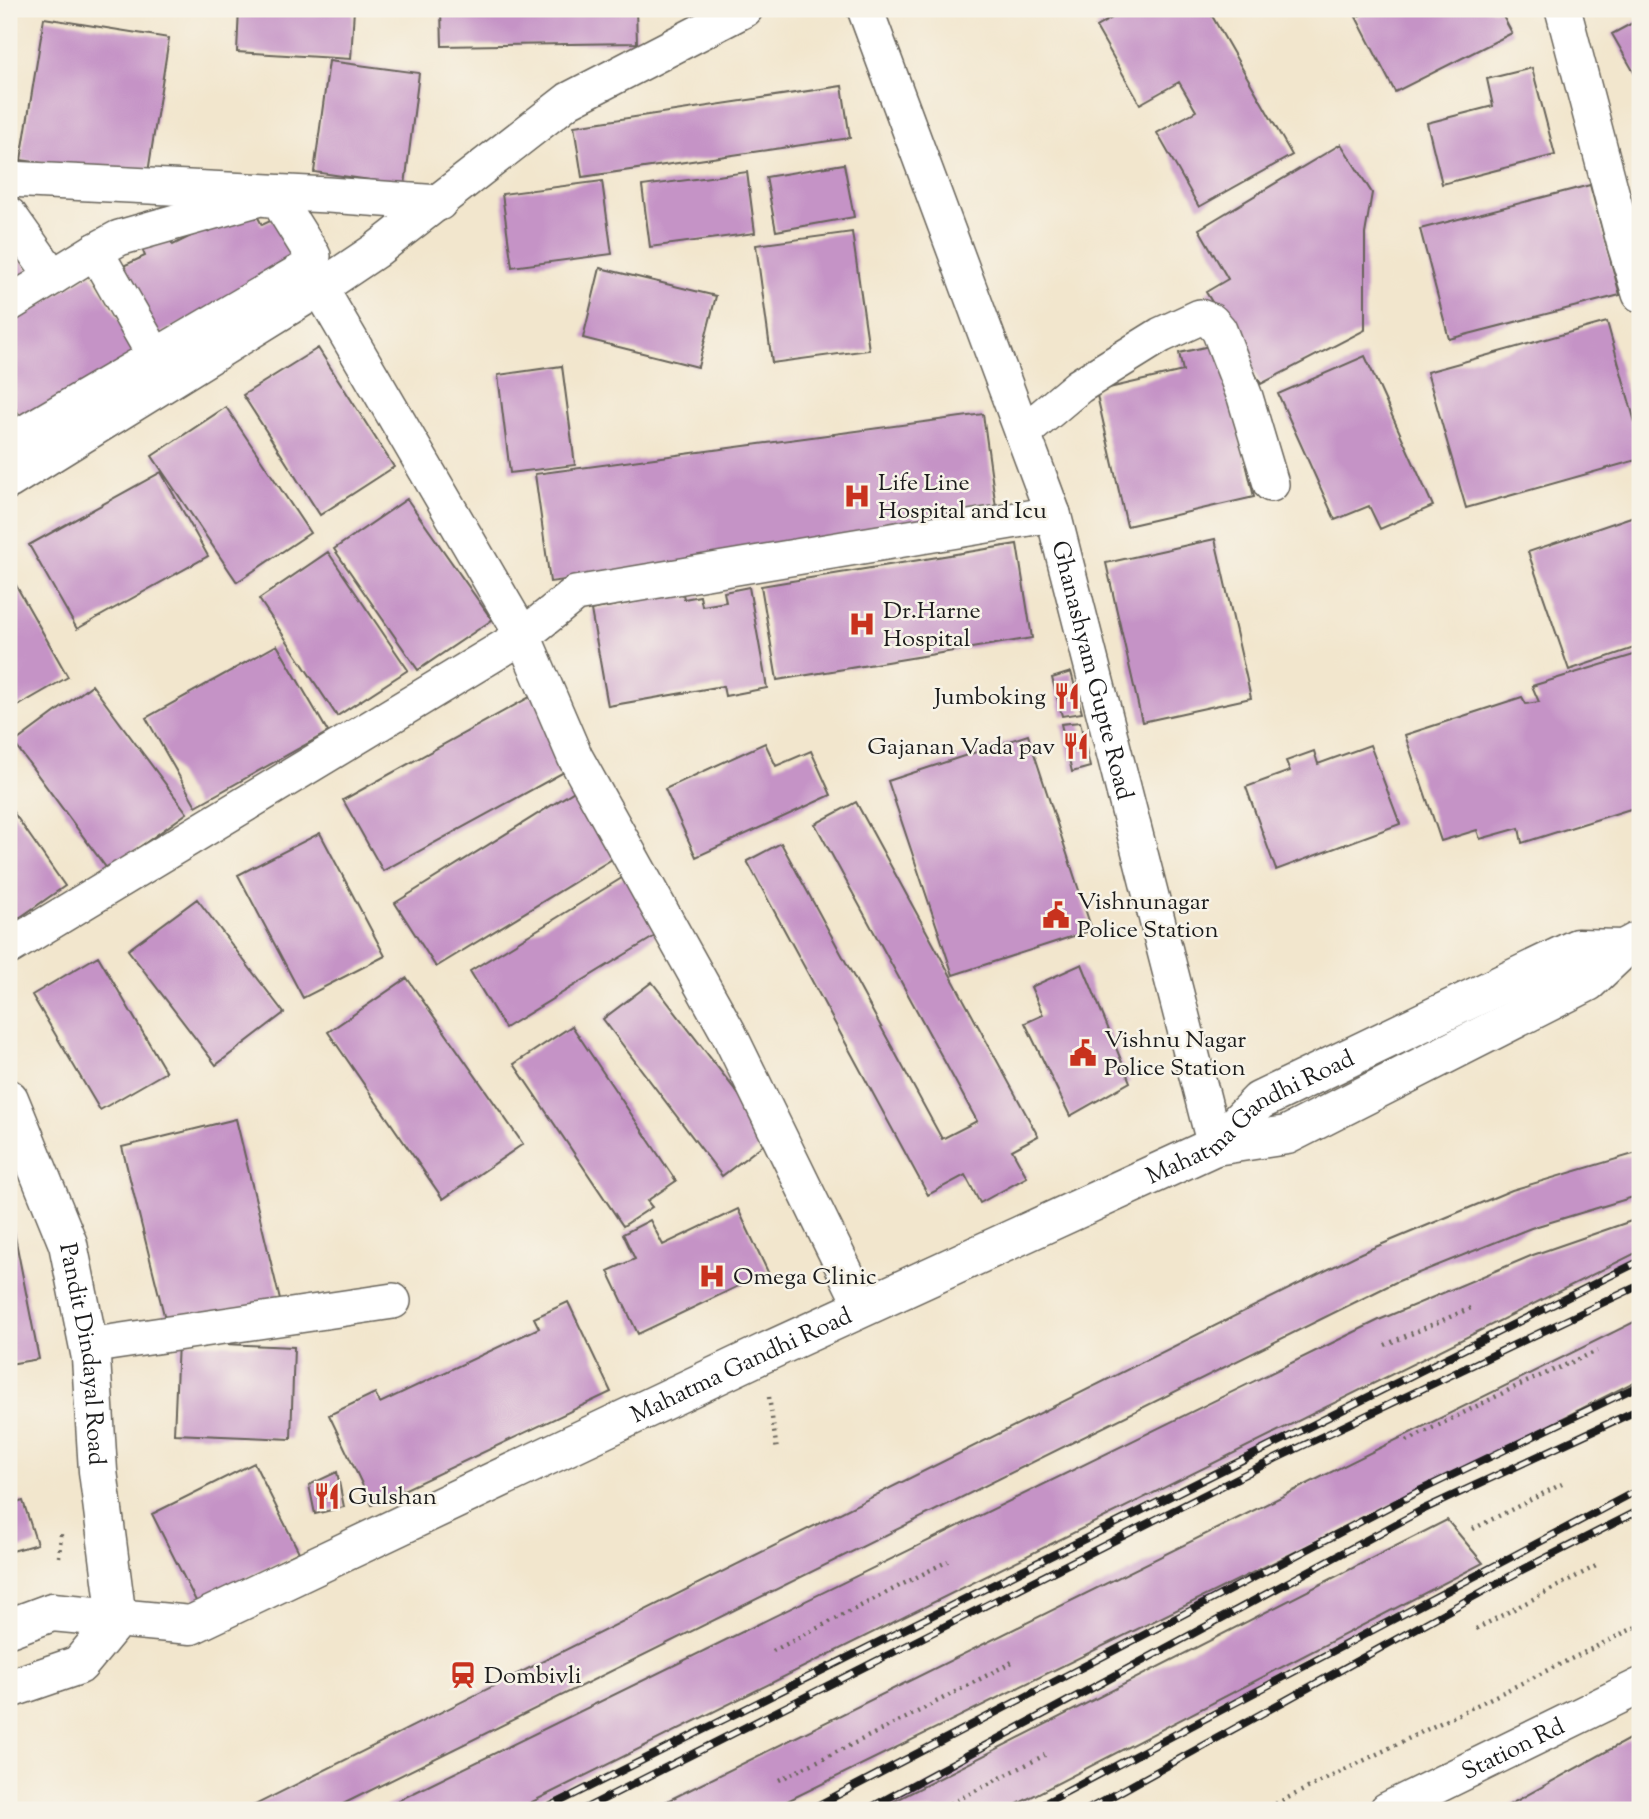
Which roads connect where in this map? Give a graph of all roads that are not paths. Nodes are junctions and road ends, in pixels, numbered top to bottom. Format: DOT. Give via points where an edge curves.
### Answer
graph roads {
  1 [pos="745,9"];
  2 [pos="865,9"];
  3 [pos="1563,9"];
  4 [pos="9,179"];
  5 [pos="439,203"];
  6 [pos="9,215"];
  7 [pos="95,251"];
  8 [pos="52,277"];
  9 [pos="320,288"];
  10 [pos="1640,294"];
  11 [pos="9,304"];
  12 [pos="155,356"];
  13 [pos="1023,433"];
  14 [pos="10,437"];
  15 [pos="20,475"];
  16 [pos="1271,484"];
  17 [pos="1053,514"];
  18 [pos="523,636"];
  19 [pos="1632,945"];
  20 [pos="9,947"];
  21 [pos="9,1099"];
  22 [pos="1215,1146"];
  23 [pos="393,1301"];
  24 [pos="863,1308"];
  25 [pos="88,1346"];
  26 [pos="117,1619"];
  27 [pos="9,1628"];
  28 [pos="1640,1686"];
  29 [pos="9,1689"];
  30 [pos="1387,1810"];
  1 -- 5 [label="street" via="569,100"];
  2 -- 13 [label="street, Ghanashyam Gupte Road"];
  3 -- 10 [label="street"];
  4 -- 5 [label="street"];
  5 -- 9 [label="street"];
  6 -- 8 [label="street"];
  7 -- 8 [label="street"];
  7 -- 12 [label="street"];
  7 -- 12 [label="street" via="119,238 267,198 280,203 313,256 310,266"];
  8 -- 11 [label="street"];
  9 -- 15 [label="street"];
  9 -- 18 [label="street"];
  12 -- 14 [label="street"];
  13 -- 16 [label="street" via="1079,386 1161,335 1200,317 1219,330"];
  13 -- 17 [label="street, Ghanashyam Gupte Road"];
  14 -- 15 [label="street"];
  17 -- 18 [label="street" via="575,594"];
  17 -- 22 [label="street, Ghanashyam Gupte Road"];
  18 -- 20 [label="street"];
  18 -- 24 [label="street" via="575,757 728,1032"];
  19 -- 22 [label="street, Mahatma Gandhi Road" via="1577,948 1271,1095 1259,1101"];
  21 -- 25 [label="street, Pandit Dindayal Road" via="68,1244"];
  22 -- 24 [label="street, Mahatma Gandhi Road"];
  23 -- 25 [label="street"];
  24 -- 26 [label="street, Mahatma Gandhi Road" via="191,1625"];
  25 -- 26 [label="street, Pandit Dindayal Road"];
  26 -- 27 [label="street, Mahatma Gandhi Road" via="51,1612"];
  26 -- 29 [label="street" via="79,1665"];
  28 -- 30 [label="street, Station Rd"];
}
